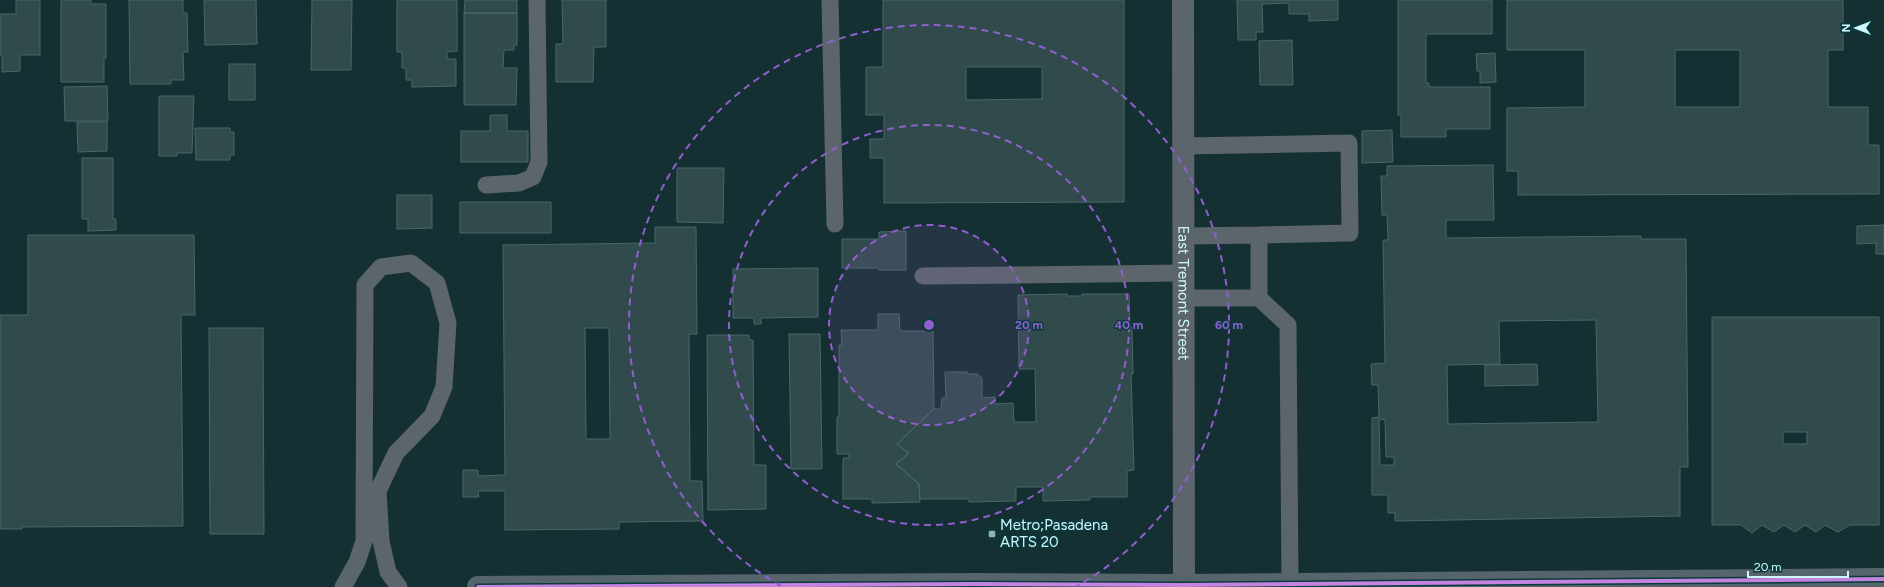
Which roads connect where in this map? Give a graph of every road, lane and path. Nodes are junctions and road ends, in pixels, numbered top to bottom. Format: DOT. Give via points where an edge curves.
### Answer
graph roads {
  1 [pos="537,0"];
  2 [pos="830,0"];
  3 [pos="1183,0"];
  4 [pos="1183,146"];
  5 [pos="486,185"];
  6 [pos="835,224"];
  7 [pos="1259,235"];
  8 [pos="1184,236"];
  9 [pos="1184,273"];
  10 [pos="923,276"];
  11 [pos="1184,298"];
  12 [pos="1259,298"];
  13 [pos="1884,579"];
  14 [pos="1290,584"];
  15 [pos="1685,584"];
  16 [pos="1006,585"];
  17 [pos="1092,586"];
  18 [pos="1184,586"];
  19 [pos="343,587"];
  20 [pos="399,587"];
  21 [pos="478,587"];
  1 -- 5 [label="lane" via="539,162 533,177 519,183"];
  2 -- 6 [label="lane"];
  3 -- 4 [label="street, East Tremont Street"];
  4 -- 7 [label="lane" via="1349,143 1350,233"];
  4 -- 8 [label="street, East Tremont Street"];
  7 -- 8 [label="lane"];
  7 -- 12 [label="lane"];
  8 -- 9 [label="street, East Tremont Street"];
  9 -- 10 [label="lane"];
  9 -- 11 [label="street, East Tremont Street"];
  11 -- 12 [label="lane"];
  11 -- 18 [label="street, East Tremont Street"];
  12 -- 14 [label="lane" via="1288,325"];
  13 -- 15 [label="main road"];
  14 -- 15 [label="main road"];
  14 -- 18 [label="main road"];
  16 -- 17 [label="main road"];
  16 -- 21 [label="main road"];
  17 -- 18 [label="main road"];
  19 -- 20 [label="lane" via="357,562 364,541 365,285 381,267 411,263 437,283 448,323 444,387 432,416 396,453 378,491 381,541 388,572"];
}
